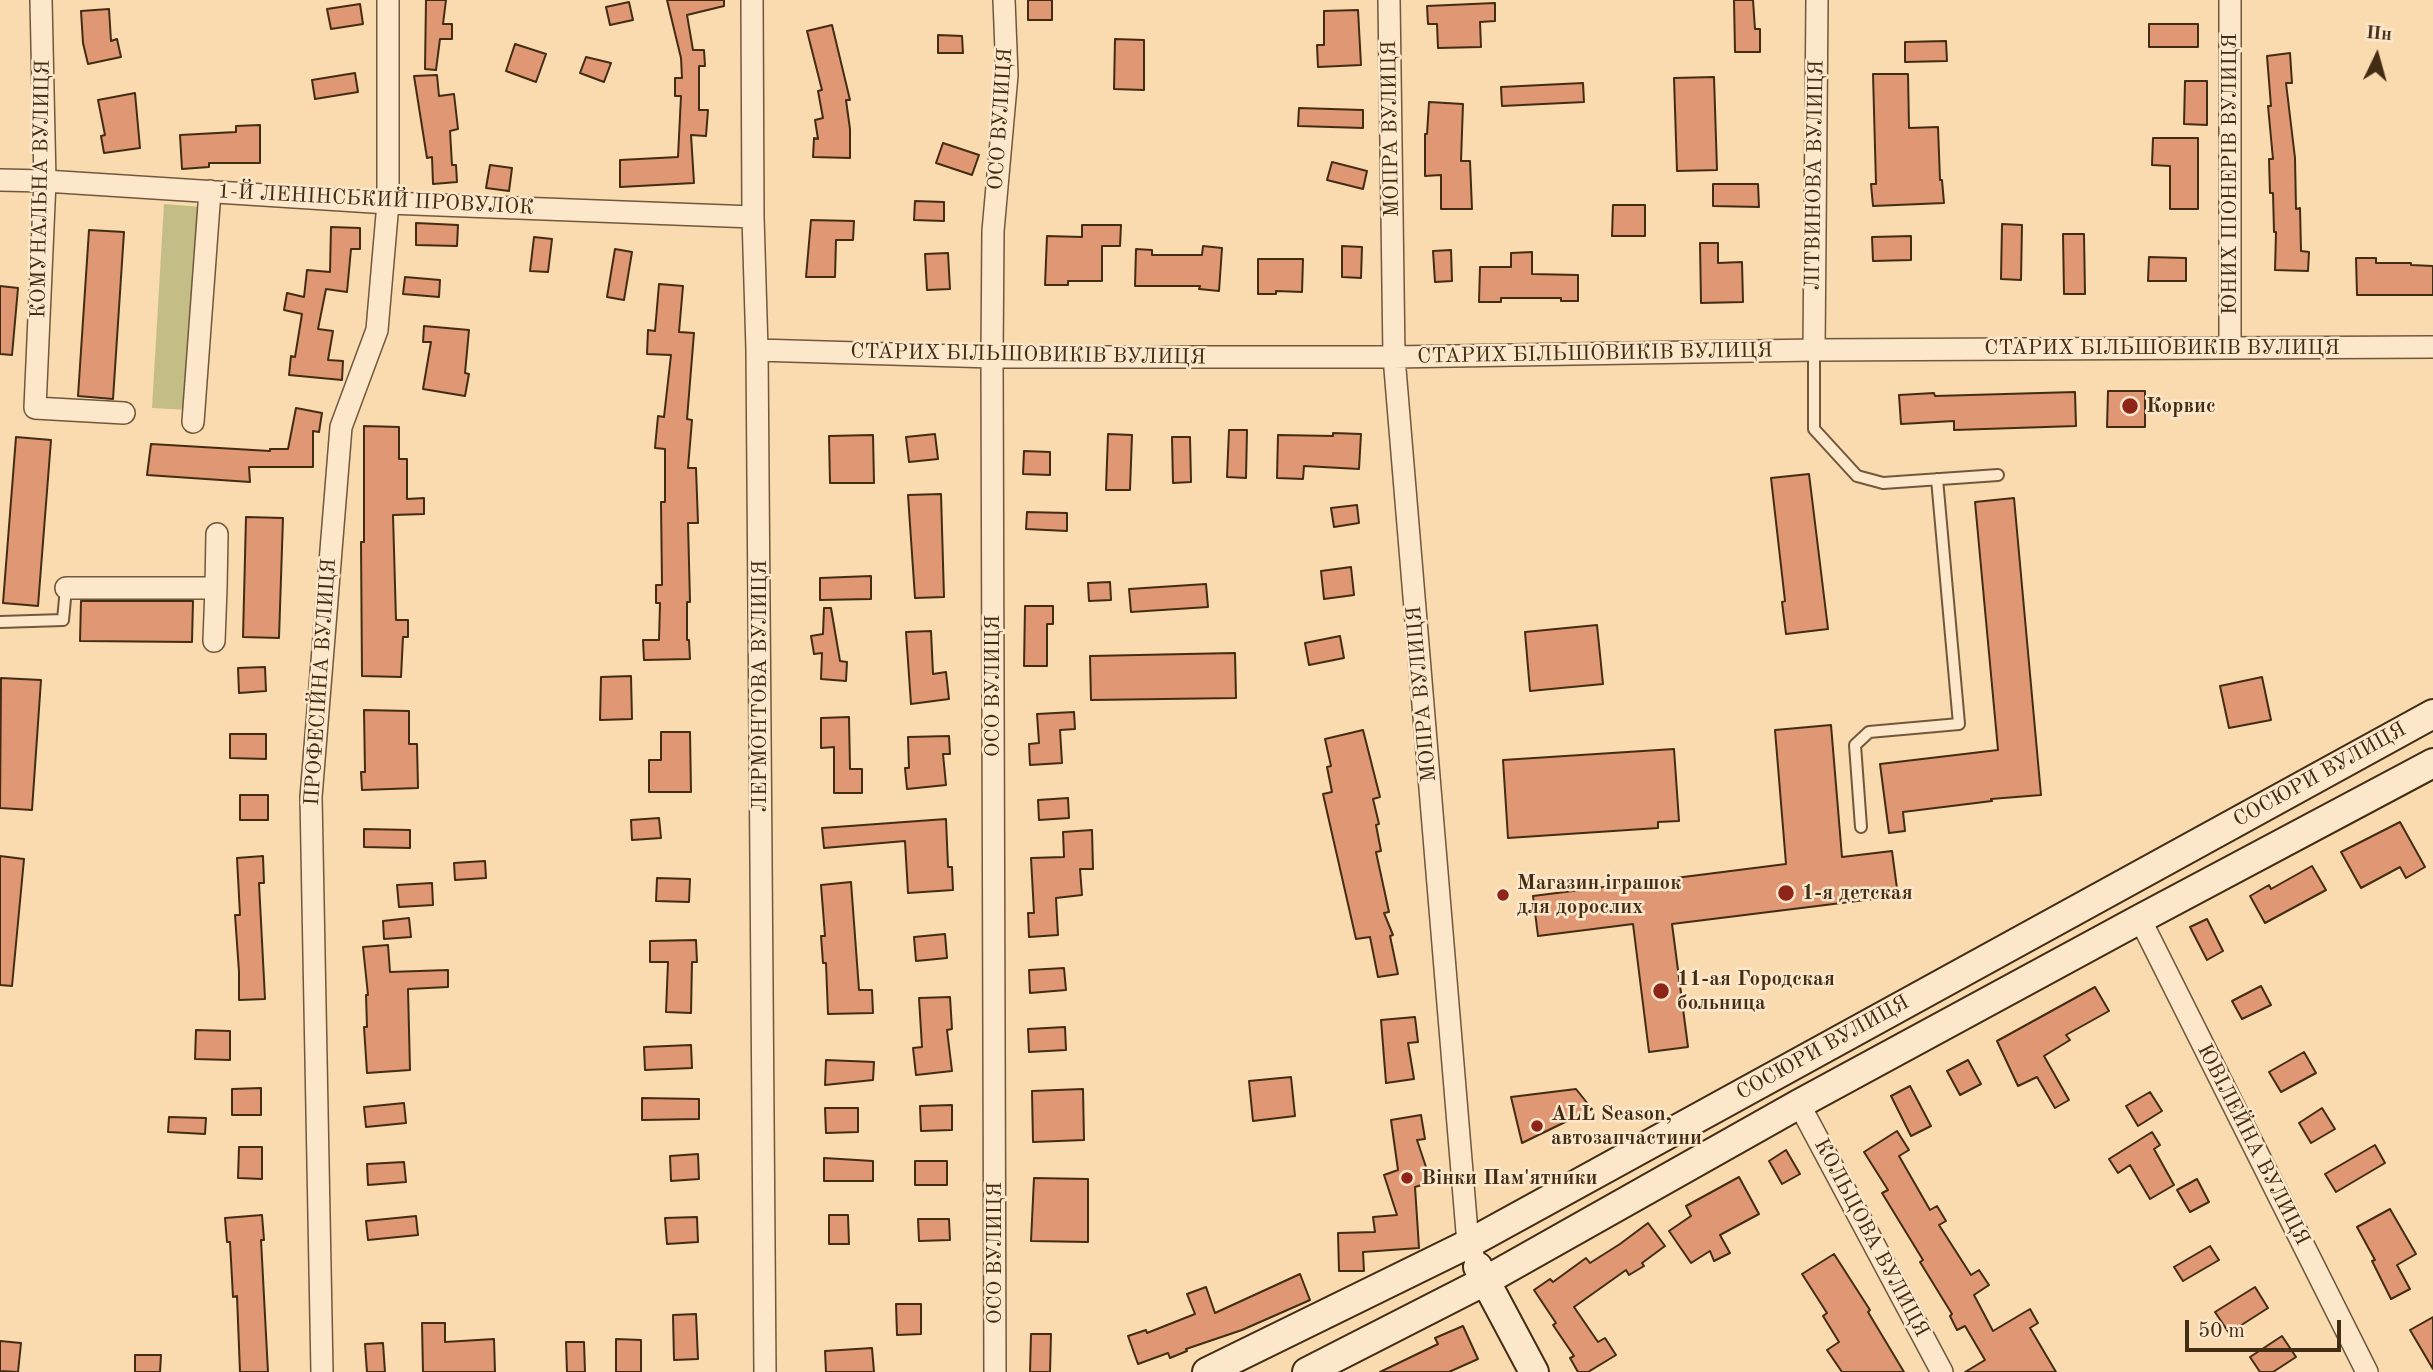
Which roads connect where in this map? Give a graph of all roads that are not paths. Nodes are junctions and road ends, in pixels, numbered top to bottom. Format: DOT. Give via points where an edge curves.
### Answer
graph roads {
  1 [pos="41,0"];
  2 [pos="388,0"];
  3 [pos="752,0"];
  4 [pos="1004,0"];
  5 [pos="1389,0"];
  6 [pos="1817,0"];
  7 [pos="2230,0"];
  8 [pos="0,180"];
  9 [pos="45,181"];
  10 [pos="210,191"];
  11 [pos="388,203"];
  12 [pos="752,217"];
  13 [pos="2433,346"];
  14 [pos="2230,348"];
  15 [pos="757,350"];
  16 [pos="1814,350"];
  17 [pos="992,357"];
  18 [pos="1394,357"];
  19 [pos="124,413"];
  20 [pos="194,422"];
  21 [pos="1998,475"];
  22 [pos="1937,479"];
  23 [pos="217,534"];
  24 [pos="216,588"];
  25 [pos="66,589"];
  26 [pos="0,622"];
  27 [pos="214,641"];
  28 [pos="2433,714"];
  29 [pos="2433,763"];
  30 [pos="1861,827"];
  31 [pos="2140,919"];
  32 [pos="1799,1104"];
  33 [pos="1477,1264"];
  34 [pos="322,1372"];
  35 [pos="765,1372"];
  36 [pos="995,1372"];
  37 [pos="1207,1372"];
  38 [pos="1307,1372"];
  39 [pos="1534,1372"];
  40 [pos="1942,1372"];
  41 [pos="2367,1372"];
  1 -- 9 [label="street, КОМУНАЛЬНА ВУЛИЦЯ"];
  2 -- 11 [label="street, ПРОФЕСІЙНА ВУЛИЦЯ"];
  3 -- 12 [label="street, ЛЕРМОНТОВА ВУЛИЦЯ"];
  4 -- 17 [label="street, ОСО ВУЛИЦЯ" via="1007,75 993,230"];
  5 -- 18 [label="street, МОПРА ВУЛИЦЯ"];
  6 -- 16 [label="street, ЛІТВИНОВА ВУЛИЦЯ"];
  7 -- 14 [label="street, ЮНИХ ПІОНЕРІВ ВУЛИЦЯ"];
  8 -- 9 [label="street, 1-Й ЛЕНІНСЬКИЙ ПРОВУЛОК"];
  9 -- 10 [label="street, 1-Й ЛЕНІНСЬКИЙ ПРОВУЛОК"];
  9 -- 19 [label="street, КОМУНАЛЬНА ВУЛИЦЯ" via="36,408"];
  10 -- 11 [label="street, 1-Й ЛЕНІНСЬКИЙ ПРОВУЛОК"];
  10 -- 20 [label="street"];
  11 -- 12 [label="street, 1-Й ЛЕНІНСЬКИЙ ПРОВУЛОК"];
  11 -- 34 [label="street, ПРОФЕСІЙНА ВУЛИЦЯ" via="377,330 341,427 311,797"];
  12 -- 15 [label="street, ЛЕРМОНТОВА ВУЛИЦЯ"];
  13 -- 14 [label="street, СТАРИХ БІЛЬШОВИКІВ ВУЛИЦЯ"];
  14 -- 16 [label="street, СТАРИХ БІЛЬШОВИКІВ ВУЛИЦЯ"];
  15 -- 17 [label="street, СТАРИХ БІЛЬШОВИКІВ ВУЛИЦЯ"];
  15 -- 35 [label="street, ЛЕРМОНТОВА ВУЛИЦЯ"];
  16 -- 18 [label="street, СТАРИХ БІЛЬШОВИКІВ ВУЛИЦЯ"];
  16 -- 22 [label="lane" via="1814,429 1857,476 1883,483"];
  17 -- 18 [label="street, СТАРИХ БІЛЬШОВИКІВ ВУЛИЦЯ"];
  17 -- 36 [label="street, ОСО ВУЛИЦЯ"];
  18 -- 33 [label="street, МОПРА ВУЛИЦЯ"];
  21 -- 22 [label="lane"];
  22 -- 30 [label="lane" via="1959,724 1870,732 1855,745"];
  23 -- 24 [label="street"];
  24 -- 25 [label="street"];
  24 -- 27 [label="street"];
  25 -- 26 [label="lane" via="63,620"];
  28 -- 33 [label="street, СОСЮРИ ВУЛИЦЯ"];
  29 -- 31 [label="street, СОСЮРИ ВУЛИЦЯ"];
  31 -- 32 [label="street, СОСЮРИ ВУЛИЦЯ"];
  31 -- 41 [label="street, ЮВІЛЕЙНА ВУЛИЦЯ"];
  32 -- 33 [label="street, СОСЮРИ ВУЛИЦЯ"];
  32 -- 40 [label="street, КОЛЬЦОВА ВУЛИЦЯ"];
  33 -- 37 [label="street, СОСЮРИ ВУЛИЦЯ"];
  33 -- 38 [label="street, СОСЮРИ ВУЛИЦЯ"];
  33 -- 39 [label="street, МОПРА ВУЛИЦЯ"];
}
